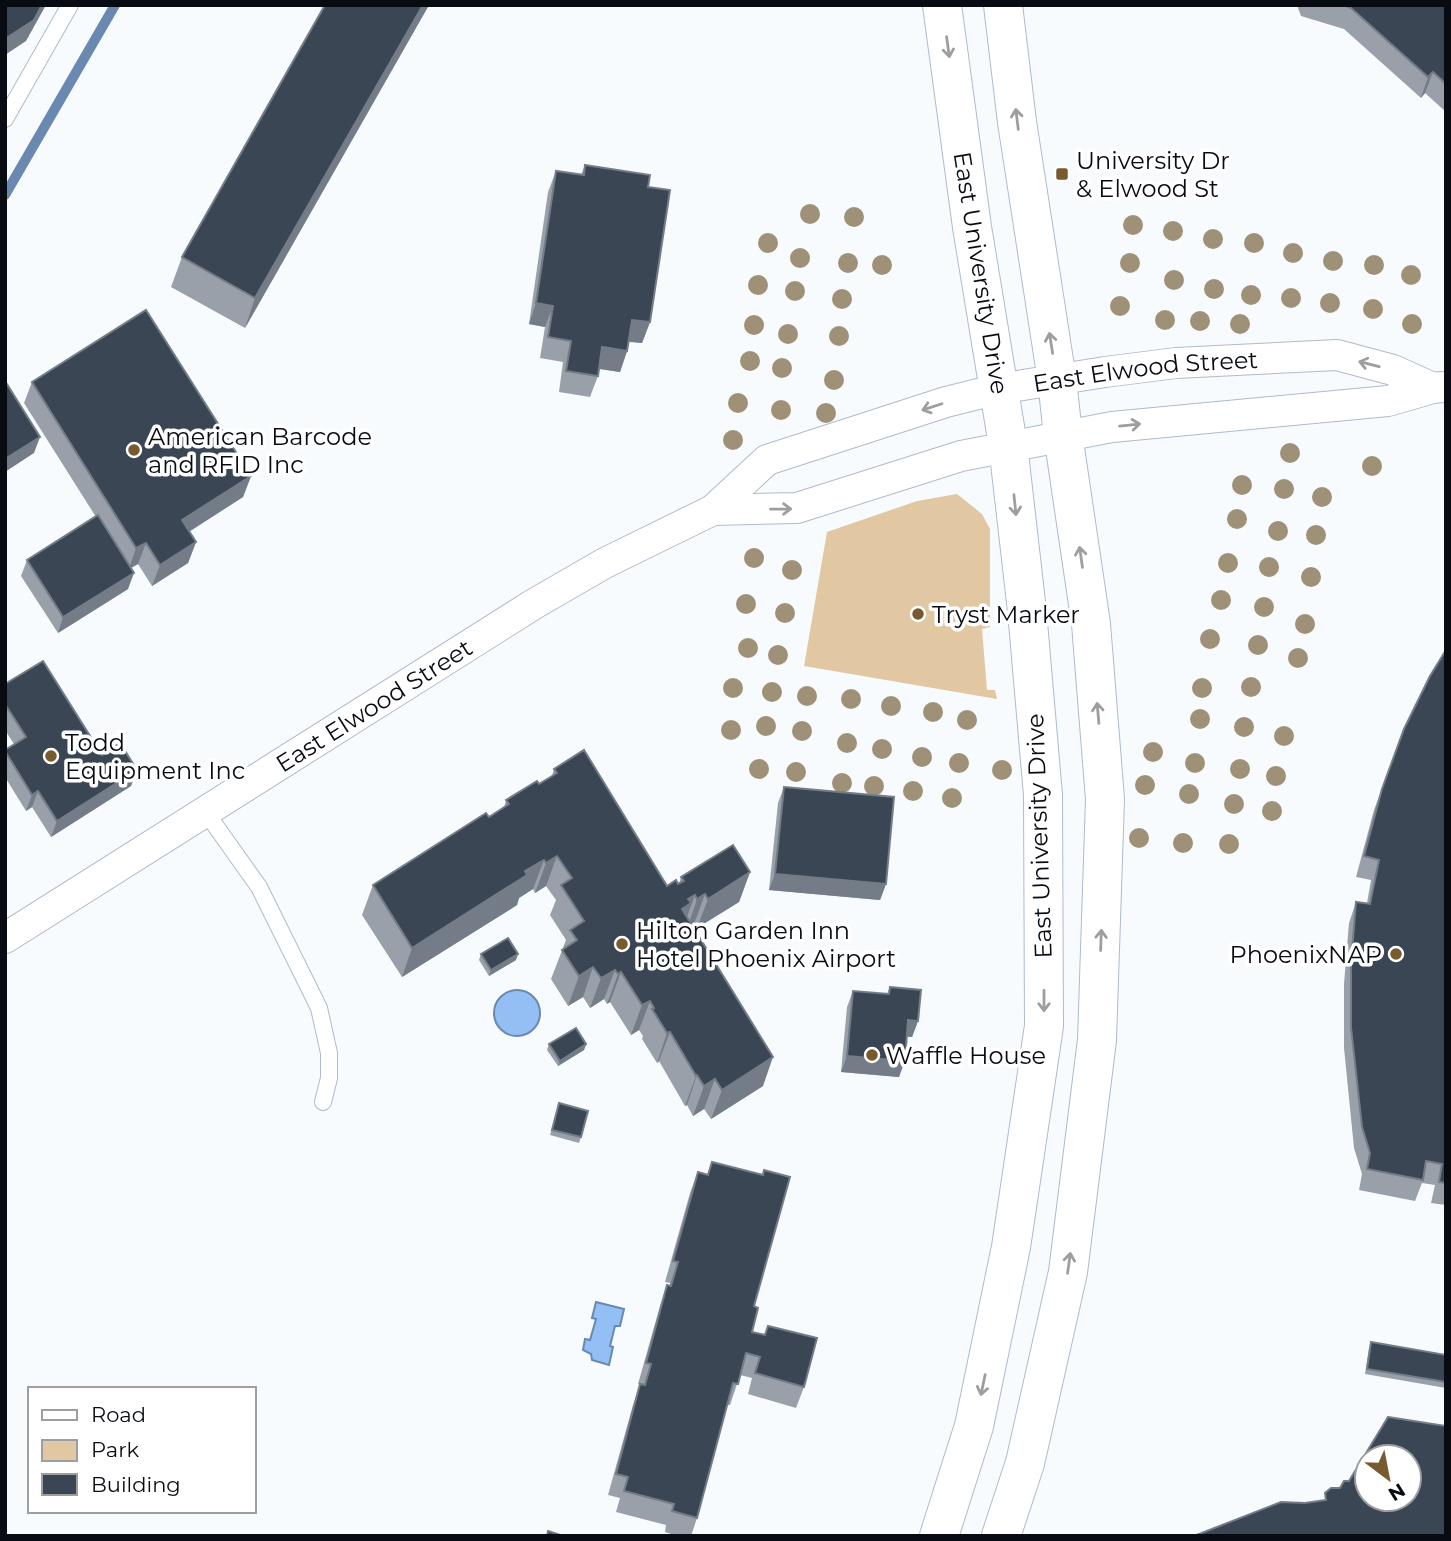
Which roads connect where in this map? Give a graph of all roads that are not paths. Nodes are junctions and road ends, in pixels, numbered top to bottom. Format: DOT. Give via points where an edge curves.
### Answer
graph roads {
  1 [pos="70,5"];
  2 [pos="942,5"];
  3 [pos="1003,5"];
  4 [pos="5,119"];
  5 [pos="1057,380"];
  6 [pos="1439,387"];
  7 [pos="998,389"];
  8 [pos="1063,435"];
  9 [pos="1008,445"];
  10 [pos="713,510"];
  11 [pos="205,811"];
  12 [pos="5,938"];
  13 [pos="323,1102"];
  14 [pos="939,1536"];
  15 [pos="1001,1536"];
  1 -- 4 [label="lane"];
  2 -- 7 [label="main road, East University Drive, one-way"];
  5 -- 3 [label="main road, one-way"];
  6 -- 5 [label="street, East Elwood Street, one-way" via="1337,355 1176,363"];
  5 -- 7 [label="street, East Elwood Street"];
  5 -- 8 [label="main road"];
  8 -- 6 [label="street, East Elwood Street, one-way" via="1388,401"];
  7 -- 9 [label="main road, East University Drive"];
  7 -- 10 [label="street, East Elwood Street, one-way" via="767,460"];
  8 -- 9 [label="street, East Elwood Street"];
  15 -- 8 [label="main road, one-way" via="1025,1463 1068,1272 1097,1040 1105,799 1091,624"];
  10 -- 9 [label="street, East Elwood Street, one-way" via="797,508"];
  9 -- 14 [label="main road, East University Drive, one-way" via="1043,795 1044,1026 1011,1247 974,1426"];
  10 -- 11 [label="street, East Elwood Street" via="534,604"];
  11 -- 12 [label="street, East Elwood Street"];
  11 -- 13 [label="lane" via="259,887 319,1009 329,1053"];
}
